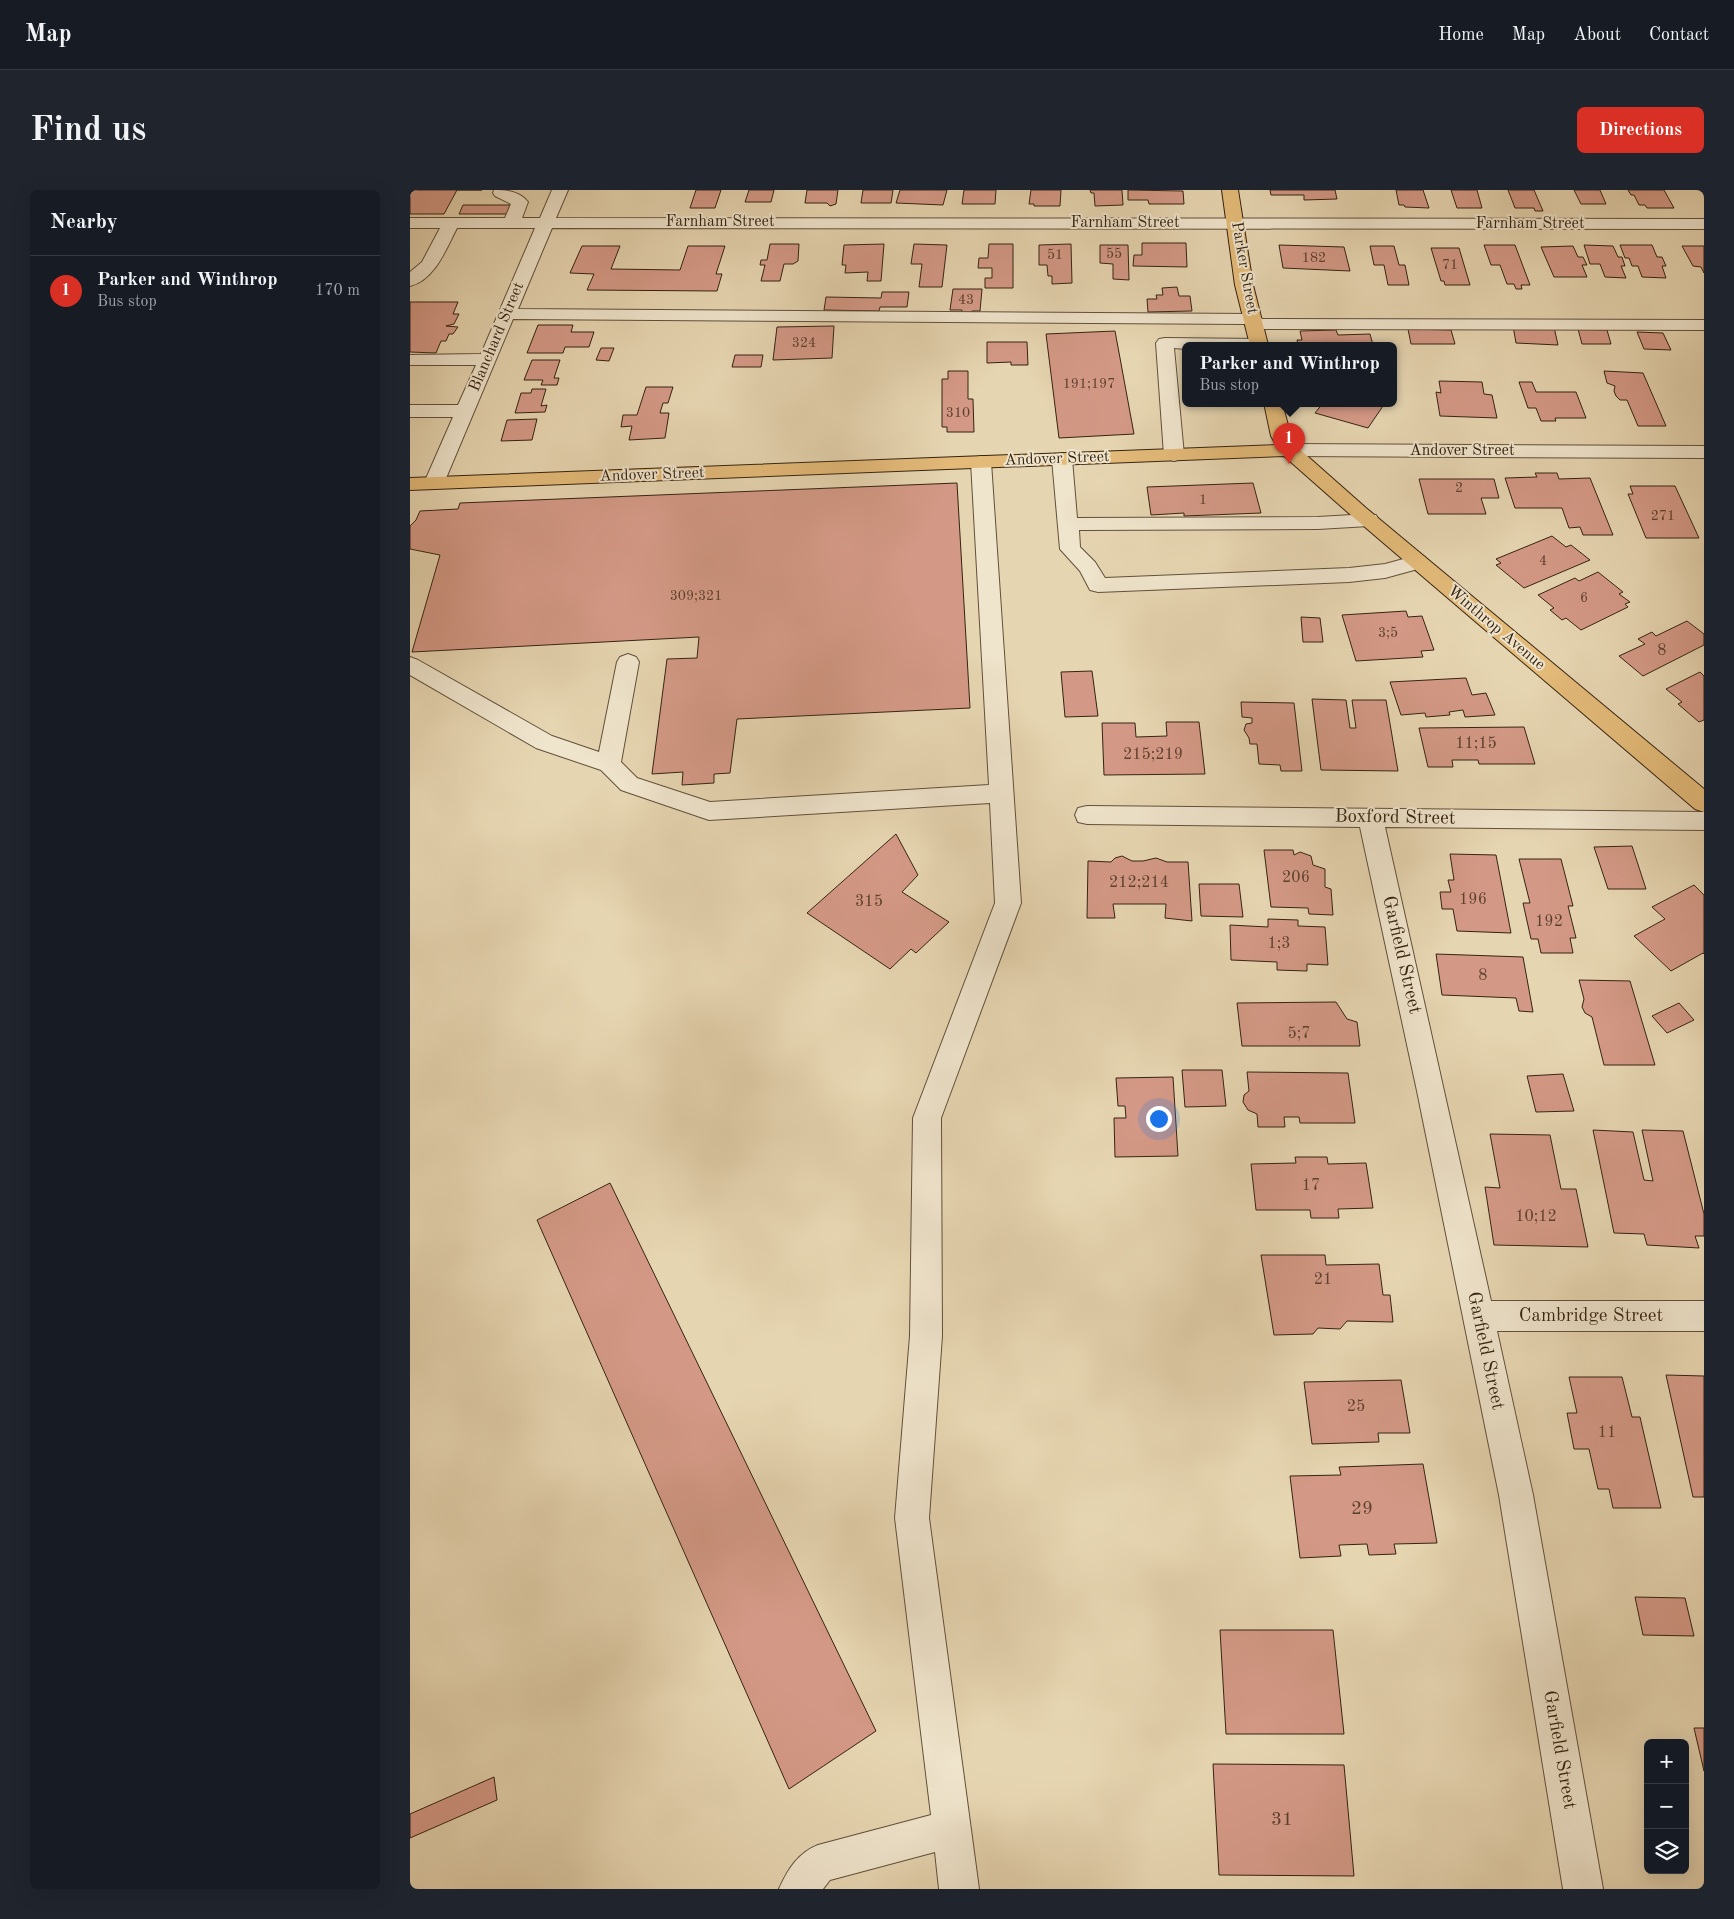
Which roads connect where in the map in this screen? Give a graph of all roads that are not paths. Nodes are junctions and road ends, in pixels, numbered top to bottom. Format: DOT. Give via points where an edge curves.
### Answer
graph roads {
  1 [pos="502,190"];
  2 [pos="560,190"];
  3 [pos="1230,190"];
  4 [pos="451,222"];
  5 [pos="512,222"];
  6 [pos="546,222"];
  7 [pos="410,223"];
  8 [pos="1235,224"];
  9 [pos="1704,224"];
  10 [pos="410,281"];
  11 [pos="507,314"];
  12 [pos="1253,321"];
  13 [pos="1704,325"];
  14 [pos="1258,342"];
  15 [pos="1182,343"];
  16 [pos="488,359"];
  17 [pos="410,360"];
  18 [pos="1274,407"];
  19 [pos="410,411"];
  20 [pos="465,411"];
  21 [pos="1289,450"];
  22 [pos="1704,452"];
  23 [pos="1174,455"];
  24 [pos="1062,459"];
  25 [pos="981,462"];
  26 [pos="434,483"];
  27 [pos="410,484"];
  28 [pos="1369,520"];
  29 [pos="1068,524"];
  30 [pos="1418,562"];
  31 [pos="628,662"];
  32 [pos="410,665"];
  33 [pos="609,764"];
  34 [pos="1001,793"];
  35 [pos="1704,804"];
  36 [pos="1087,815"];
  37 [pos="1370,817"];
  38 [pos="1704,821"];
  39 [pos="1478,1316"];
  40 [pos="1704,1316"];
  41 [pos="951,1829"];
  42 [pos="799,1889"];
  43 [pos="959,1889"];
  44 [pos="1583,1889"];
  1 -- 5 [label="street" via="501,193 520,202"];
  2 -- 6 [label="street, Blanchard Street"];
  3 -- 8 [label="main road, Parker Street"];
  4 -- 5 [label="street, Farnham Street"];
  4 -- 7 [label="street, Farnham Street"];
  4 -- 10 [label="street" via="429,265"];
  5 -- 6 [label="street, Farnham Street"];
  6 -- 8 [label="street, Farnham Street"];
  6 -- 11 [label="street, Blanchard Street"];
  8 -- 9 [label="street, Farnham Street"];
  8 -- 12 [label="main road, Parker Street"];
  11 -- 12 [label="street"];
  11 -- 16 [label="street, Blanchard Street"];
  12 -- 13 [label="street"];
  12 -- 14 [label="main road, Parker Street"];
  15 -- 23 [label="street" via="1165,343"];
  16 -- 17 [label="street"];
  16 -- 20 [label="street, Blanchard Street"];
  18 -- 21 [label="main road" via="1281,436"];
  19 -- 20 [label="street"];
  20 -- 26 [label="street, Blanchard Street"];
  21 -- 22 [label="street, Andover Street"];
  21 -- 23 [label="main road, Andover Street"];
  21 -- 28 [label="main road, Winthrop Avenue"];
  23 -- 24 [label="main road, Andover Street"];
  24 -- 25 [label="main road, Andover Street"];
  24 -- 29 [label="street"];
  25 -- 26 [label="main road, Andover Street"];
  25 -- 34 [label="street"];
  26 -- 27 [label="main road, Andover Street"];
  28 -- 29 [label="street"];
  28 -- 30 [label="main road, Winthrop Avenue"];
  29 -- 30 [label="street" via="1070,549 1088,567 1098,585 1349,574 1386,571"];
  30 -- 35 [label="main road, Winthrop Avenue"];
  31 -- 33 [label="street"];
  32 -- 33 [label="street" via="544,742"];
  33 -- 34 [label="street" via="628,784 709,811"];
  34 -- 41 [label="street" via="1008,903 928,1118 926,1336 912,1518"];
  36 -- 37 [label="street, Boxford Street"];
  37 -- 38 [label="street, Boxford Street"];
  37 -- 39 [label="street, Garfield Street"];
  39 -- 40 [label="street, Cambridge Street"];
  39 -- 44 [label="street, Garfield Street" via="1516,1495"];
  41 -- 42 [label="street" via="818,1864"];
  41 -- 43 [label="street"];
}
